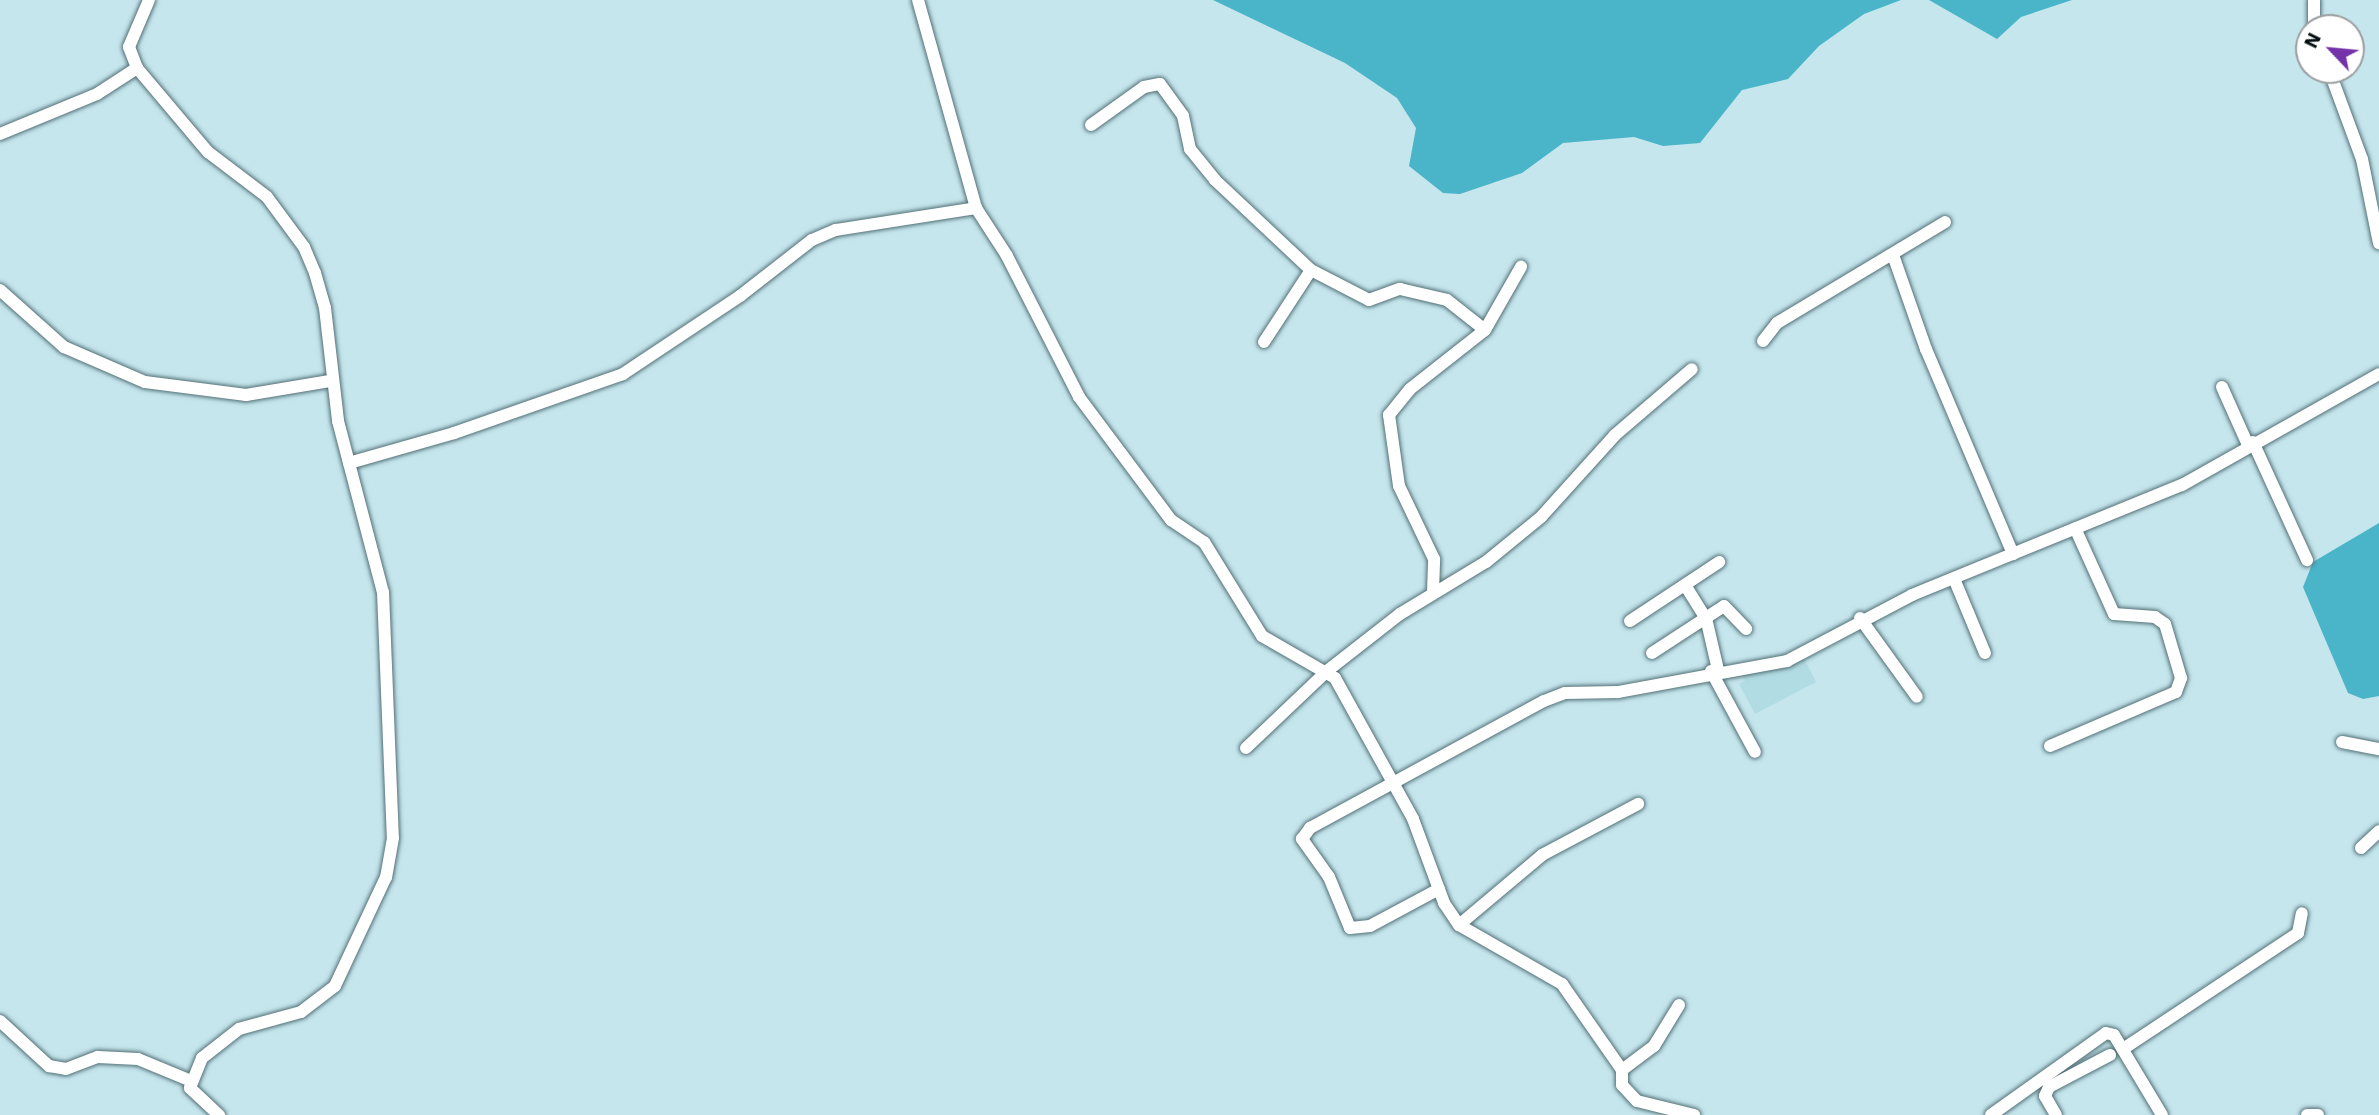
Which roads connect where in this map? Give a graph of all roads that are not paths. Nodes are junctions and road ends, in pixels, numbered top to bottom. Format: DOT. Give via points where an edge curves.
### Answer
graph roads {
  1 [pos="149,0"];
  2 [pos="918,0"];
  3 [pos="137,68"];
  4 [pos="2334,84"];
  5 [pos="1091,125"];
  6 [pos="0,134"];
  7 [pos="976,208"];
  8 [pos="1945,222"];
  9 [pos="2379,243"];
  10 [pos="1893,255"];
  11 [pos="1521,267"];
  12 [pos="1311,270"];
  13 [pos="0,290"];
  14 [pos="1485,330"];
  15 [pos="1264,341"];
  16 [pos="1763,341"];
  17 [pos="1692,369"];
  18 [pos="2379,374"];
  19 [pos="330,382"];
  20 [pos="2222,387"];
  21 [pos="2251,444"];
  22 [pos="349,463"];
  23 [pos="2075,528"];
  24 [pos="2013,554"];
  25 [pos="2307,560"];
  26 [pos="1719,562"];
  27 [pos="1955,580"];
  28 [pos="1685,584"];
  29 [pos="1433,592"];
  30 [pos="1706,618"];
  31 [pos="1860,618"];
  32 [pos="1630,621"];
  33 [pos="1746,629"];
  34 [pos="1652,653"];
  35 [pos="1985,653"];
  36 [pos="1327,671"];
  37 [pos="1715,671"];
  38 [pos="1917,697"];
  39 [pos="2342,742"];
  40 [pos="2050,746"];
  41 [pos="1245,748"];
  42 [pos="2379,749"];
  43 [pos="1755,752"];
  44 [pos="1391,786"];
  45 [pos="1638,804"];
  46 [pos="2379,831"];
  47 [pos="2361,848"];
  48 [pos="1439,889"];
  49 [pos="2302,913"];
  50 [pos="1459,925"];
  51 [pos="1679,1005"];
  52 [pos="0,1021"];
  53 [pos="2123,1049"];
  54 [pos="2110,1055"];
  55 [pos="1622,1070"];
  56 [pos="191,1080"];
  57 [pos="1652,1111"];
  58 [pos="219,1115"];
  59 [pos="1694,1115"];
  60 [pos="1991,1115"];
  61 [pos="2056,1115"];
  62 [pos="2162,1115"];
  63 [pos="2307,1115"];
  64 [pos="2318,1115"];
  1 -- 3 [label="street" via="129,47"];
  2 -- 7 [label="street"];
  3 -- 6 [label="street" via="97,93"];
  3 -- 19 [label="street" via="208,152 267,197 304,247 325,307"];
  4 -- 9 [label="street" via="2362,159"];
  5 -- 12 [label="street" via="1144,87 1160,84 1183,116 1190,149 1214,180"];
  7 -- 22 [label="street" via="836,230 812,240 740,296 623,374 454,433"];
  7 -- 36 [label="street" via="1007,256 1079,397 1171,520 1204,542 1262,636"];
  8 -- 10 [label="street"];
  10 -- 16 [label="street" via="1777,323"];
  10 -- 24 [label="street" via="1926,349"];
  11 -- 14 [label="street"];
  12 -- 14 [label="street" via="1370,300 1400,289 1447,300"];
  12 -- 15 [label="street"];
  13 -- 19 [label="street" via="64,347 145,382 246,394"];
  14 -- 29 [label="street" via="1410,389 1389,415 1399,486 1434,559"];
  17 -- 29 [label="street" via="1615,435 1541,517 1486,562"];
  18 -- 21 [label="street"];
  19 -- 22 [label="street"];
  20 -- 21 [label="street"];
  21 -- 23 [label="street" via="2182,485"];
  21 -- 25 [label="street"];
  22 -- 56 [label="street" via="383,592 393,838 386,877 335,986 301,1012 239,1028 202,1058"];
  23 -- 24 [label="street"];
  23 -- 40 [label="street" via="2114,614 2155,617 2165,624 2180,678 2176,692"];
  24 -- 27 [label="street"];
  26 -- 28 [label="street"];
  27 -- 31 [label="street"];
  27 -- 35 [label="street"];
  28 -- 30 [label="street"];
  28 -- 32 [label="street"];
  29 -- 36 [label="street"];
  30 -- 33 [label="street" via="1727,607"];
  30 -- 34 [label="street"];
  30 -- 37 [label="street"];
  31 -- 37 [label="street" via="1787,661"];
  31 -- 38 [label="street"];
  36 -- 41 [label="street"];
  36 -- 44 [label="street" via="1348,697"];
  37 -- 43 [label="street"];
  37 -- 44 [label="street" via="1618,691 1565,693"];
  39 -- 42 [label="street"];
  44 -- 48 [label="street" via="1413,818"];
  44 -- 48 [label="street" via="1310,828 1303,843 1324,870 1350,928 1370,926"];
  45 -- 50 [label="street" via="1542,855"];
  46 -- 47 [label="street"];
  48 -- 50 [label="street"];
  49 -- 53 [label="street" via="2298,933"];
  50 -- 55 [label="street" via="1557,979"];
  51 -- 55 [label="street" via="1654,1046"];
  52 -- 56 [label="street" via="49,1066 66,1069 98,1058 138,1059"];
  53 -- 60 [label="street" via="2106,1033"];
  53 -- 62 [label="street"];
  54 -- 61 [label="street" via="2049,1087 2045,1096"];
  55 -- 57 [label="street" via="1628,1094"];
  56 -- 58 [label="street" via="194,1096"];
  57 -- 59 [label="street"];
  63 -- 64 [label="street"];
}
